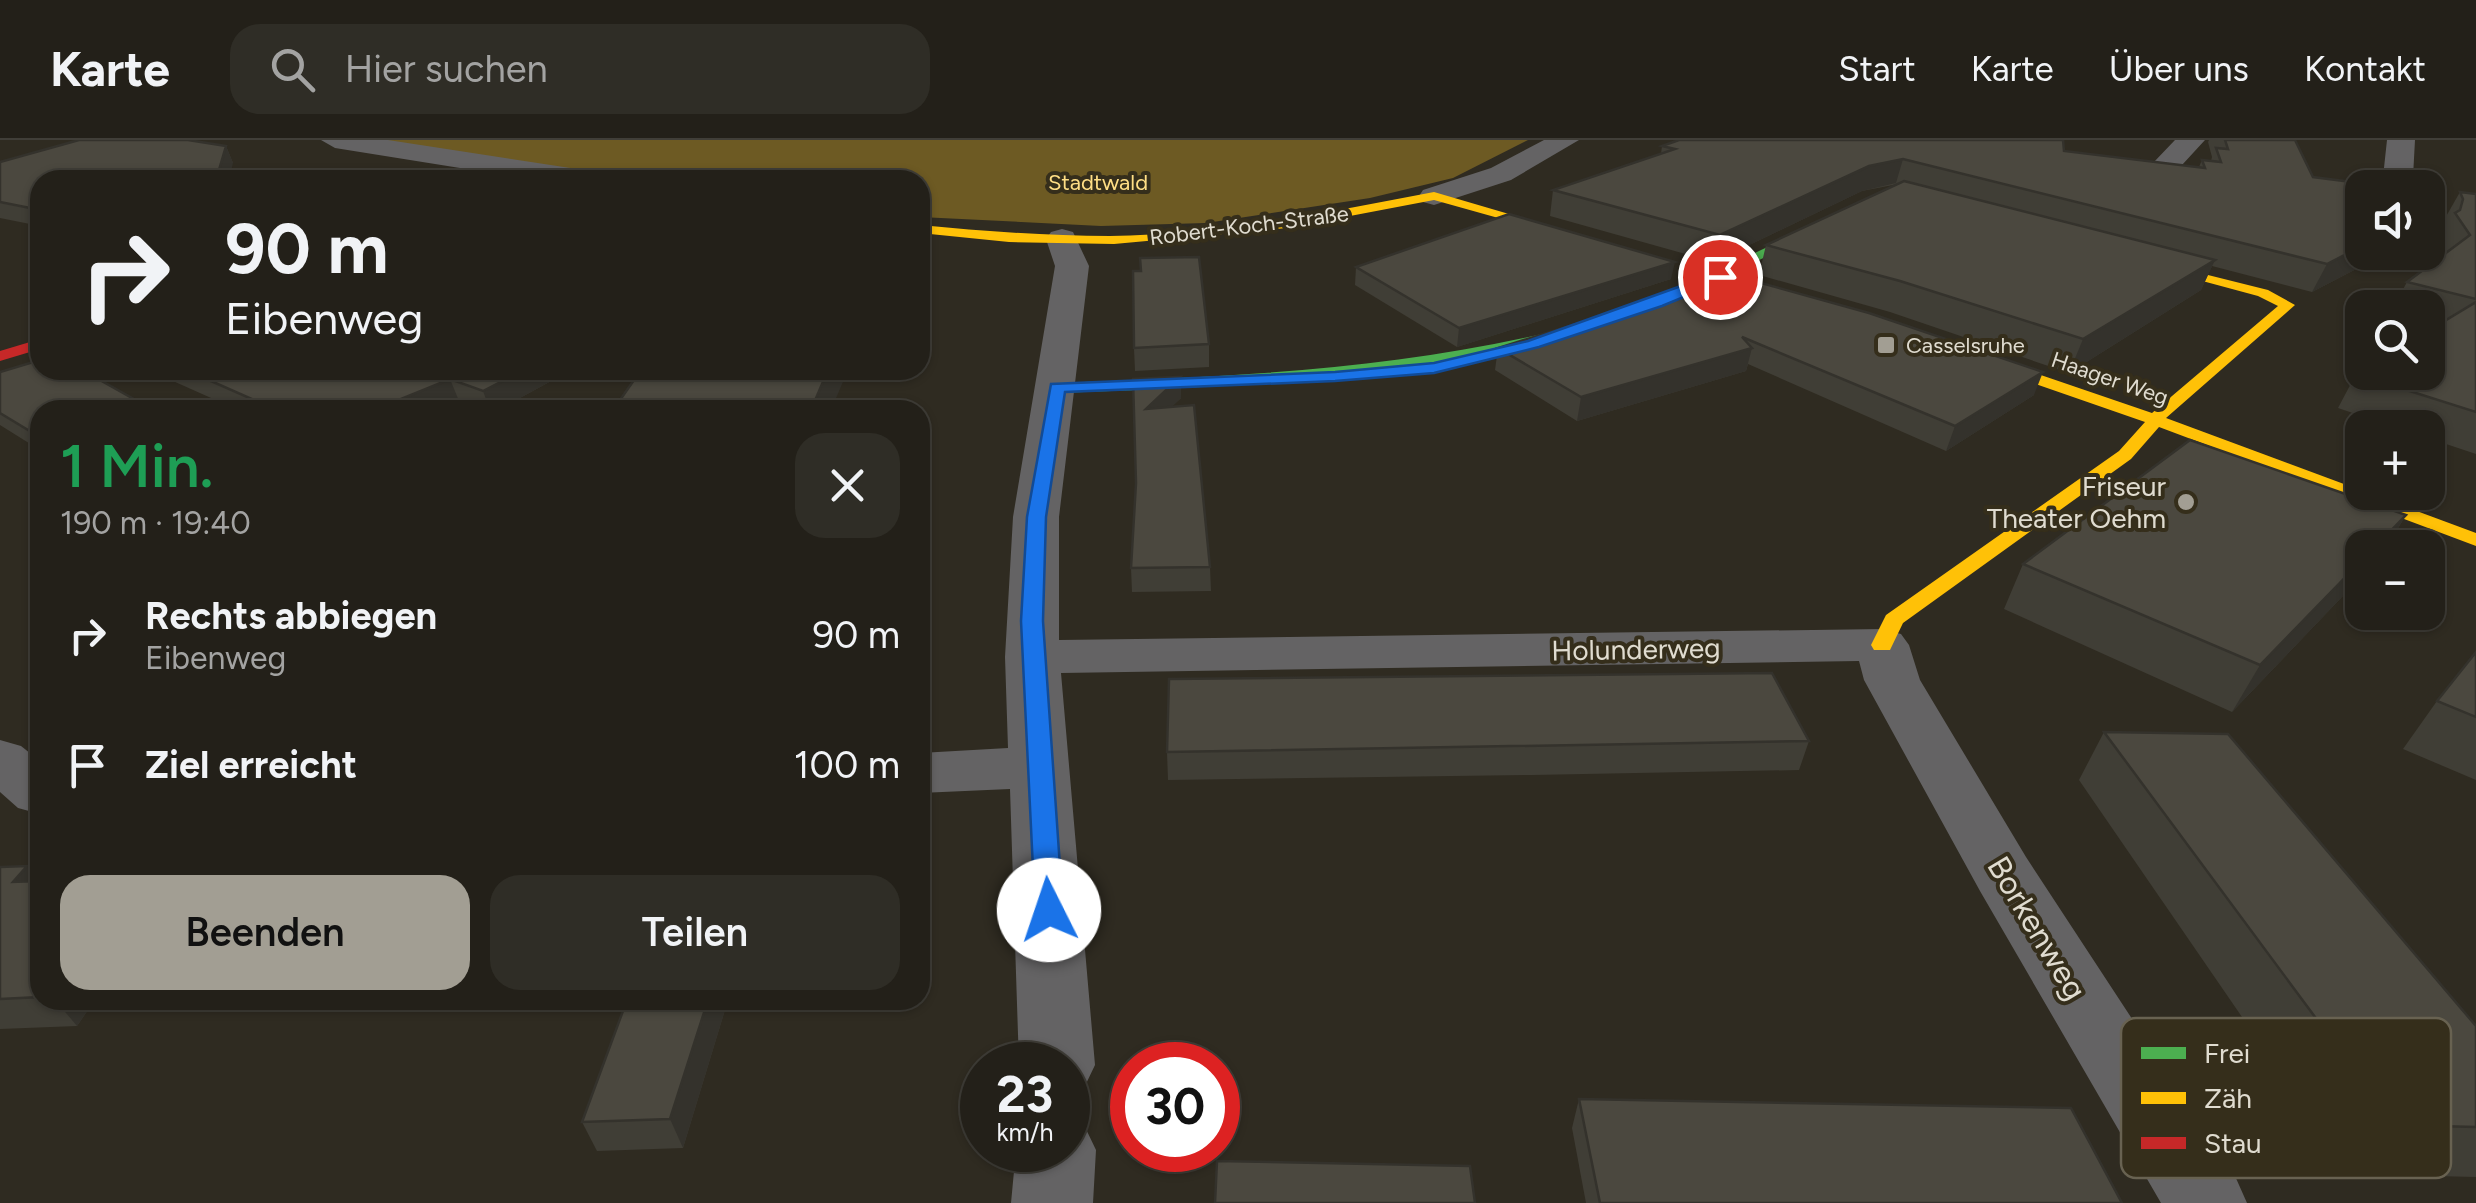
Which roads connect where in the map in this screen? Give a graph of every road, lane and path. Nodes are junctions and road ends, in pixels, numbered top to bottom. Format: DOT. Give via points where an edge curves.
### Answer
graph roads {
  1 [pos="335,140"];
  2 [pos="1565,140"];
  3 [pos="2191,140"];
  4 [pos="2400,140"];
  5 [pos="520,170"];
  6 [pos="2398,170"];
  7 [pos="2170,180"];
  8 [pos="1434,196"];
  9 [pos="1844,216"];
  10 [pos="930,229"];
  11 [pos="1062,239"];
  12 [pos="1587,239"];
  13 [pos="2110,252"];
  14 [pos="1681,266"];
  15 [pos="1720,277"];
  16 [pos="1754,287"];
  17 [pos="1640,308"];
  18 [pos="1588,326"];
  19 [pos="30,347"];
  20 [pos="1950,350"];
  21 [pos="0,356"];
  22 [pos="1057,388"];
  23 [pos="2156,420"];
  24 [pos="2476,540"];
  25 [pos="1882,645"];
  26 [pos="1032,657"];
  27 [pos="0,760"];
  28 [pos="1038,767"];
  29 [pos="930,772"];
  30 [pos="30,785"];
  31 [pos="1056,1042"];
  32 [pos="2121,1065"];
  33 [pos="1054,1172"];
  34 [pos="2191,1178"];
  35 [pos="1052,1203"];
  36 [pos="2206,1203"];
  1 -- 5 [label="street"];
  2 -- 8 [label="street, Robert-Koch-Straße" via="1501,174"];
  3 -- 7 [label="street" via="2167,163"];
  4 -- 6 [label="street"];
  8 -- 11 [label="street, Robert-Koch-Straße" via="1287,224"];
  8 -- 12 [label="street"];
  9 -- 15 [label="street"];
  10 -- 11 [label="street, Robert-Koch-Straße"];
  11 -- 22 [label="street" via="1072,266"];
  13 -- 23 [label="street" via="2288,305"];
  14 -- 15 [label="street"];
  15 -- 16 [label="street"];
  15 -- 17 [label="street"];
  18 -- 22 [label="street" via="1434,368"];
  19 -- 21 [label="street"];
  20 -- 23 [label="street, Haager Weg"];
  22 -- 26 [label="street" via="1036,517"];
  23 -- 24 [label="street, Haager Weg"];
  23 -- 25 [label="street" via="2125,455 1894,620"];
  25 -- 26 [label="street, Holunderweg"];
  25 -- 32 [label="street, Borkenweg" via="1892,680"];
  26 -- 28 [label="street"];
  27 -- 30 [label="street"];
  28 -- 29 [label="street"];
  28 -- 31 [label="street"];
  33 -- 35 [label="street"];
  34 -- 36 [label="street, Borkenweg"];
}
